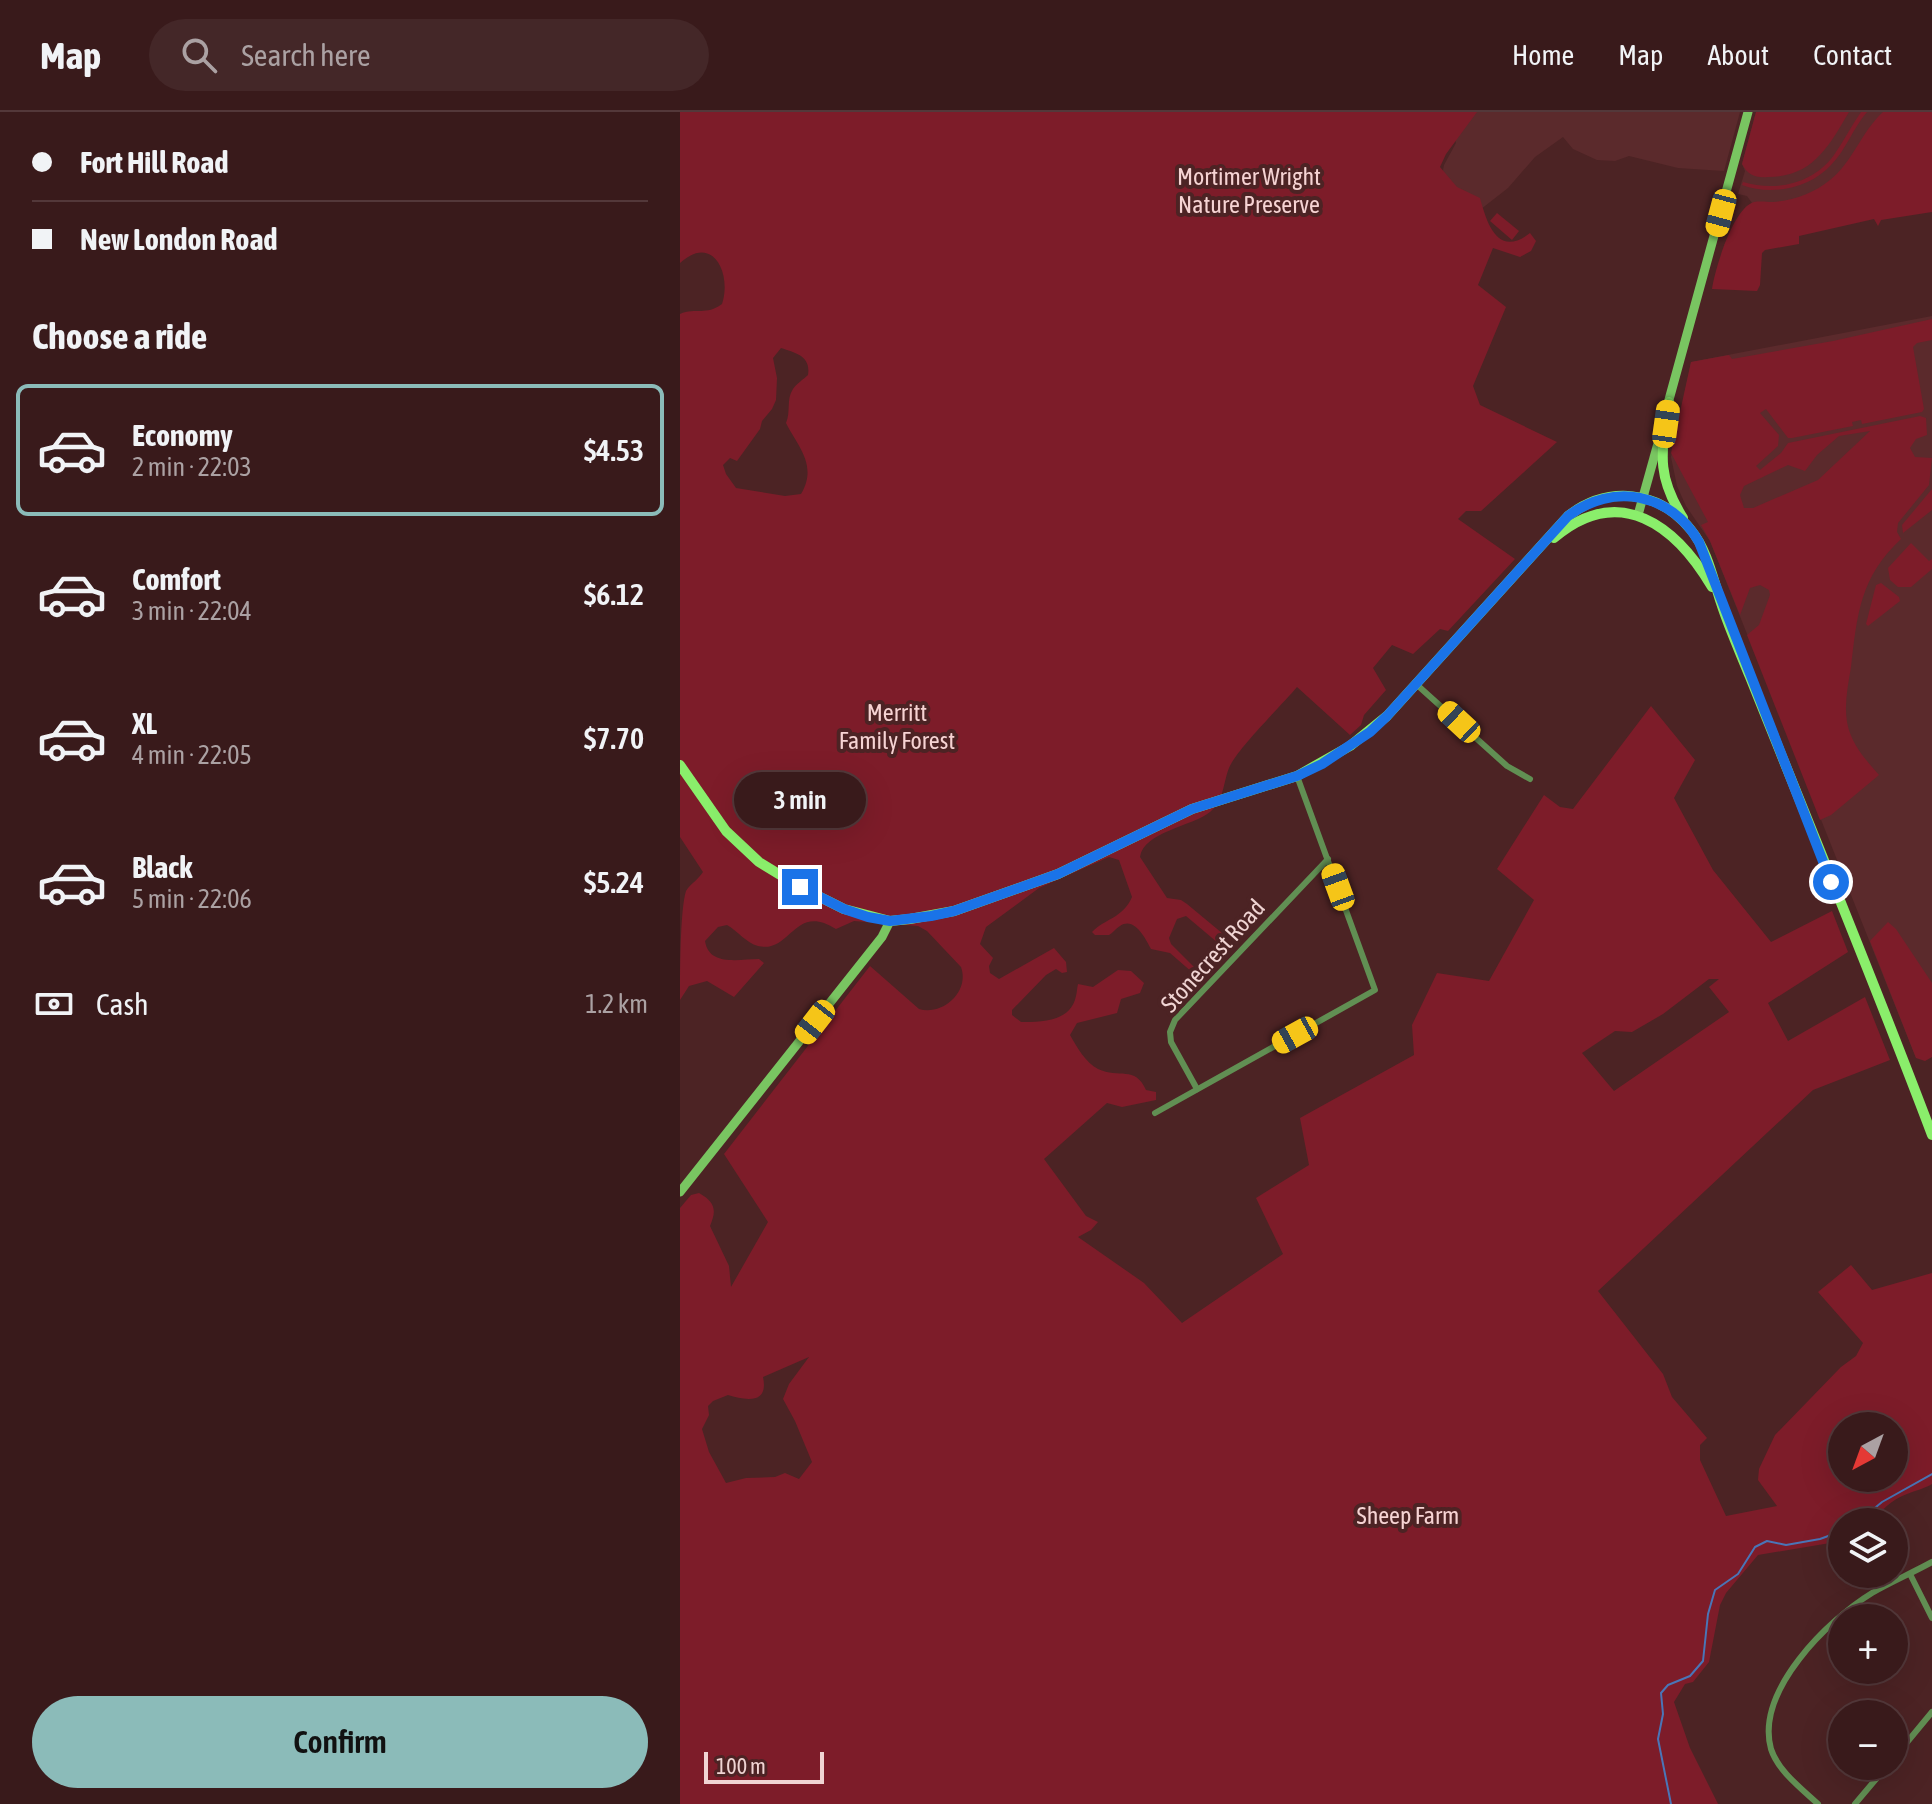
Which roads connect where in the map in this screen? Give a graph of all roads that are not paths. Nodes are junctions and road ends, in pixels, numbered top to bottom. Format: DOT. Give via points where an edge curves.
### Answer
graph roads {
  1 [pos="1748,112"];
  2 [pos="1669,402"];
  3 [pos="1643,497"];
  4 [pos="1638,515"];
  5 [pos="1691,529"];
  6 [pos="1532,558"];
  7 [pos="1721,603"];
  8 [pos="1416,684"];
  9 [pos="680,765"];
  10 [pos="1297,776"];
  11 [pos="1530,779"];
  12 [pos="1328,859"];
  13 [pos="890,921"];
  14 [pos="1197,1089"];
  15 [pos="1155,1113"];
  16 [pos="1932,1135"];
  17 [pos="680,1192"];
  18 [pos="1932,1562"];
  19 [pos="1910,1574"];
  20 [pos="1932,1618"];
  21 [pos="1932,1712"];
  22 [pos="1908,1741"];
  23 [pos="1875,1780"];
  24 [pos="1818,1804"];
  25 [pos="1855,1804"];
  1 -- 2 [label="main road"];
  2 -- 3 [label="main road"];
  2 -- 5 [label="main road" via="1664,478"];
  3 -- 4 [label="main road"];
  3 -- 5 [label="main road"];
  3 -- 6 [label="main road" via="1617,495 1585,504"];
  4 -- 6 [label="main road" via="1622,512 1586,519 1561,532"];
  4 -- 7 [label="main road" via="1684,546"];
  5 -- 7 [label="main road"];
  6 -- 8 [label="main road"];
  7 -- 16 [label="main road"];
  8 -- 10 [label="main road" via="1370,732"];
  8 -- 11 [label="street" via="1507,766"];
  9 -- 13 [label="main road" via="726,831 759,862 821,898"];
  10 -- 12 [label="street"];
  10 -- 13 [label="main road" via="1192,809 1095,858 1019,888 954,911"];
  12 -- 14 [label="street, Stonecrest Road" via="1175,1020 1171,1042"];
  12 -- 14 [label="street" via="1375,990"];
  13 -- 17 [label="main road"];
  14 -- 15 [label="street"];
  18 -- 19 [label="street"];
  19 -- 20 [label="street"];
  19 -- 24 [label="street" via="1871,1594 1833,1623 1797,1663 1773,1705 1768,1728 1772,1751 1787,1775"];
  21 -- 22 [label="street"];
  23 -- 25 [label="street"];
}
